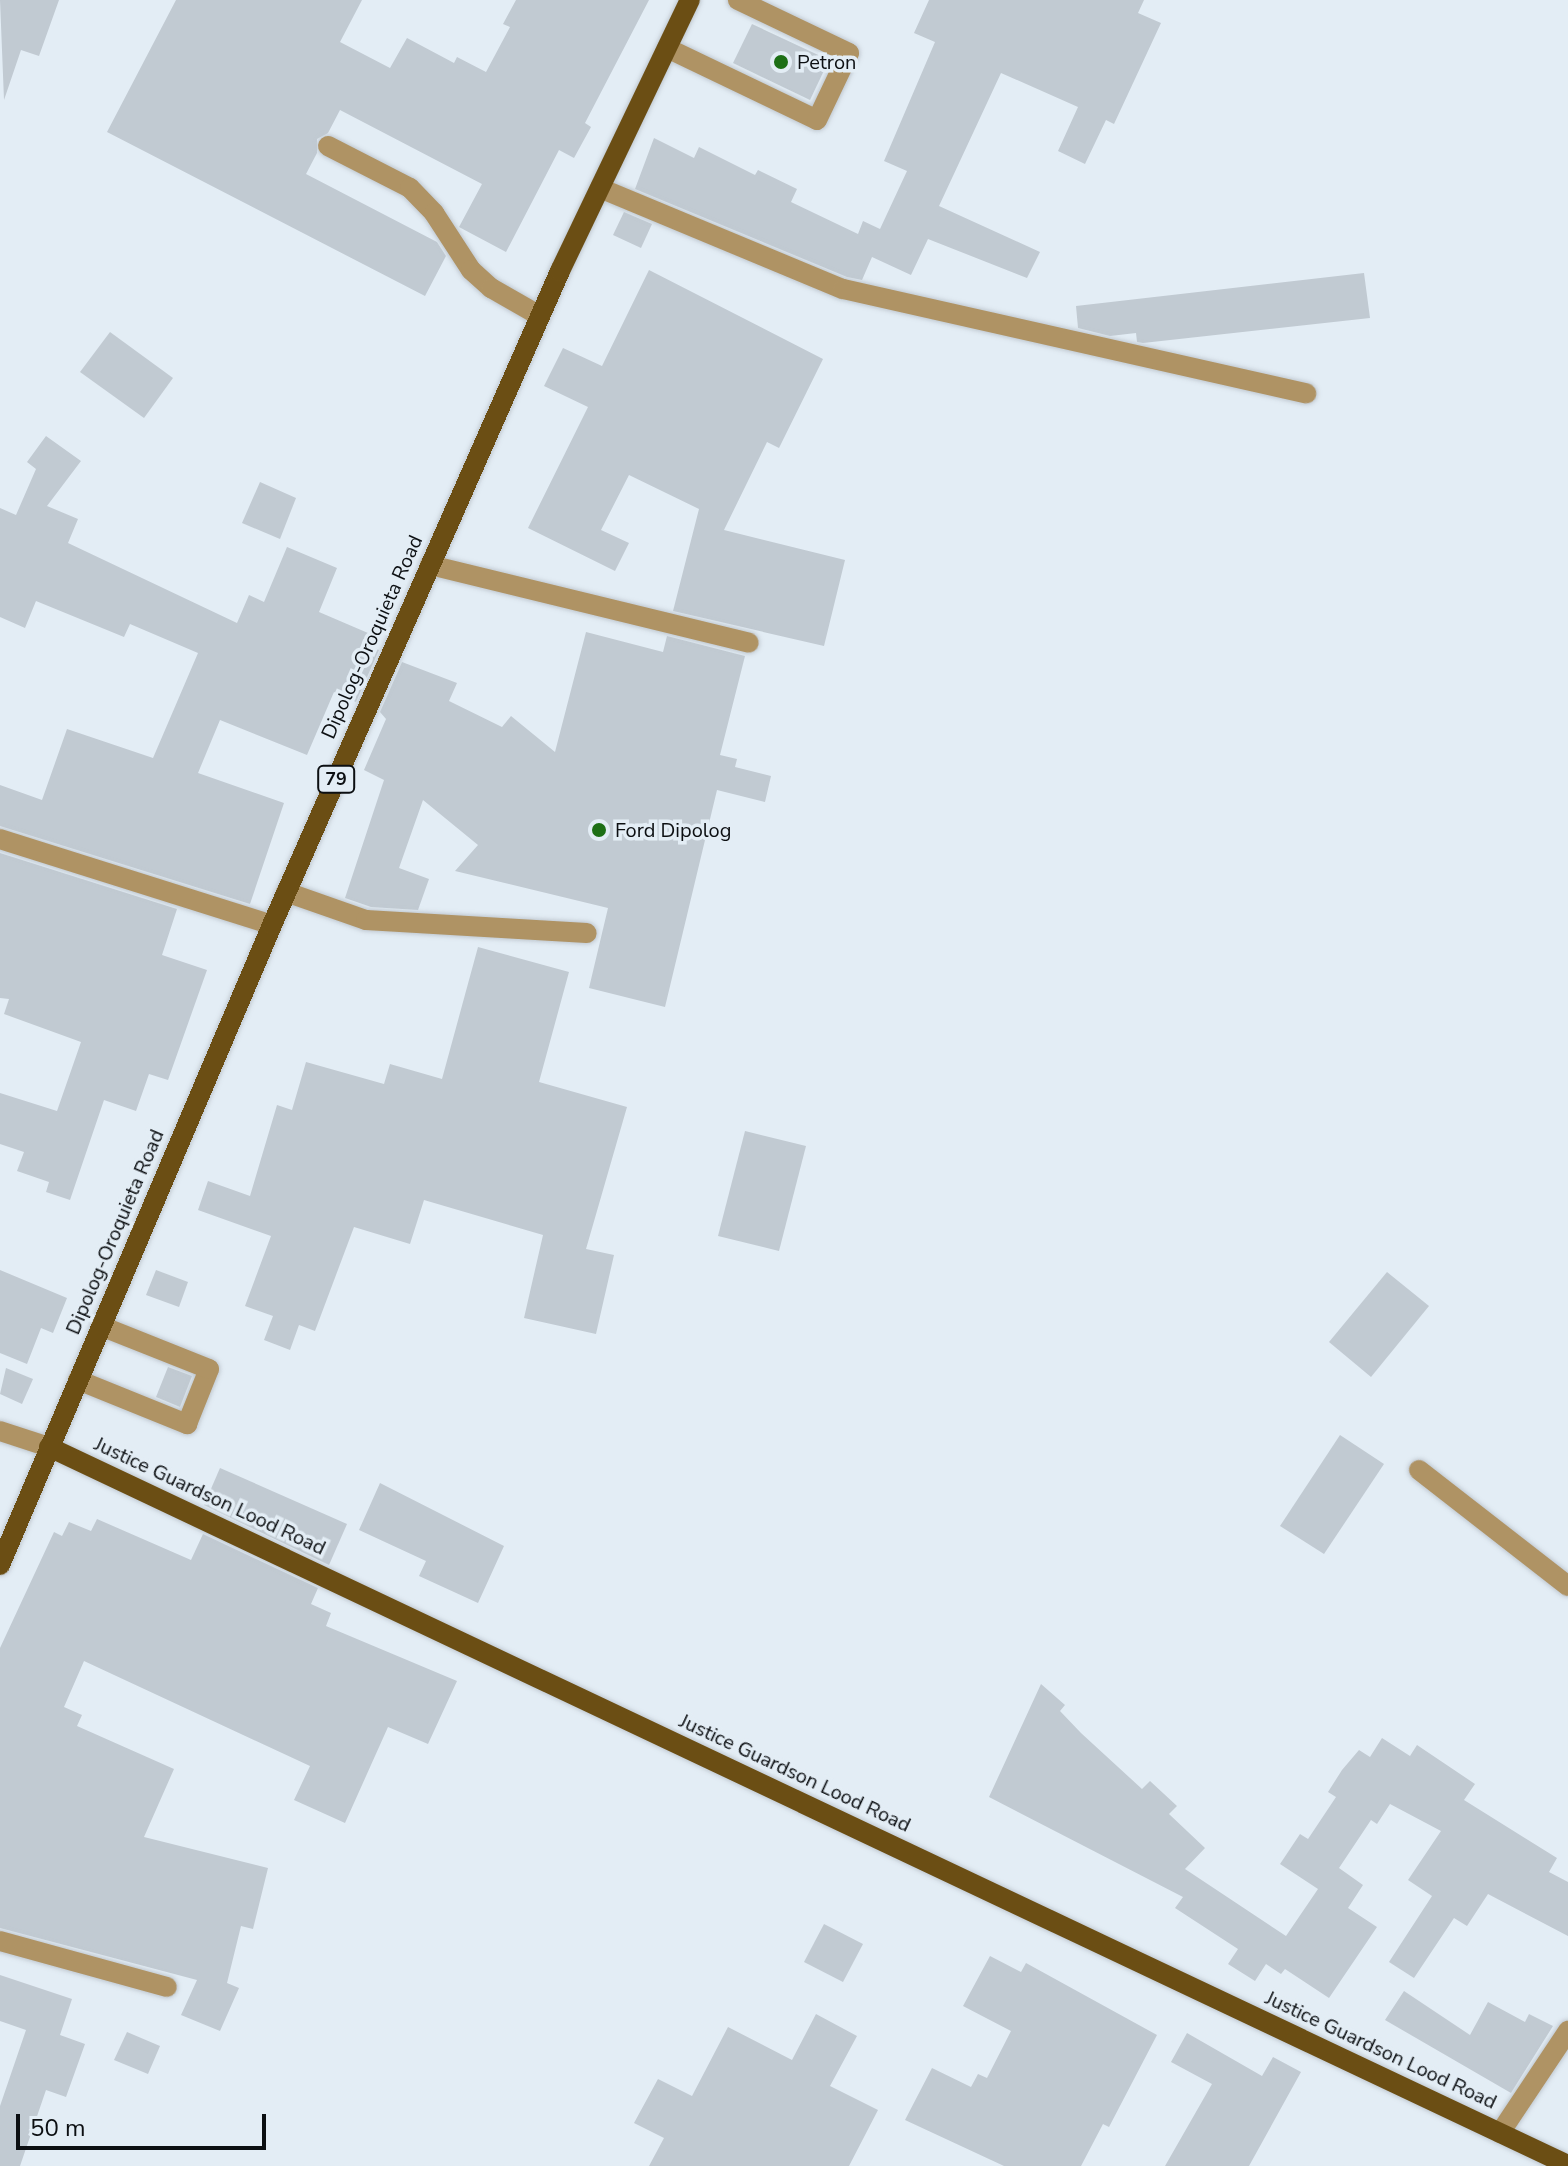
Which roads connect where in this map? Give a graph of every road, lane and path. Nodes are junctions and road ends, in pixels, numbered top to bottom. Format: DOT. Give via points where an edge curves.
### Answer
graph roads {
  1 [pos="690,0"];
  2 [pos="738,0"];
  3 [pos="667,48"];
  4 [pos="328,146"];
  5 [pos="600,188"];
  6 [pos="540,316"];
  7 [pos="1306,393"];
  8 [pos="430,565"];
  9 [pos="749,643"];
  10 [pos="0,839"];
  11 [pos="286,892"];
  12 [pos="272,925"];
  13 [pos="587,933"];
  14 [pos="101,1326"];
  15 [pos="78,1380"];
  16 [pos="0,1431"];
  17 [pos="49,1447"];
  18 [pos="1419,1470"];
  19 [pos="0,1565"];
  20 [pos="1568,1586"];
  21 [pos="0,1941"];
  22 [pos="167,1987"];
  23 [pos="1568,2031"];
  24 [pos="1500,2133"];
  25 [pos="1568,2165"];
  1 -- 3 [label="main road, Dipolog-Oroquieta Road / 79"];
  2 -- 3 [label="street" via="849,53 817,120"];
  3 -- 5 [label="main road, Dipolog-Oroquieta Road / 79"];
  4 -- 6 [label="street" via="410,188 434,213 471,270"];
  5 -- 6 [label="main road, Dipolog-Oroquieta Road / 79"];
  5 -- 7 [label="street" via="843,289"];
  6 -- 8 [label="main road, Dipolog-Oroquieta Road / 79"];
  8 -- 9 [label="street"];
  8 -- 11 [label="main road, Dipolog-Oroquieta Road / 79"];
  10 -- 12 [label="street"];
  11 -- 12 [label="main road, Dipolog-Oroquieta Road / 79"];
  11 -- 13 [label="street" via="375,921"];
  12 -- 14 [label="main road, Dipolog-Oroquieta Road / 79"];
  14 -- 15 [label="main road, Dipolog-Oroquieta Road / 79"];
  14 -- 15 [label="street" via="209,1369 187,1424"];
  15 -- 17 [label="main road, Dipolog-Oroquieta Road / 79"];
  16 -- 17 [label="street, Justice Guardson Lood Road"];
  17 -- 19 [label="main road, Dipolog-Oroquieta Road / 79"];
  17 -- 24 [label="main road, Justice Guardson Lood Road"];
  18 -- 20 [label="street"];
  21 -- 22 [label="street"];
  23 -- 24 [label="street"];
  24 -- 25 [label="main road, Justice Guardson Lood Road"];
}
